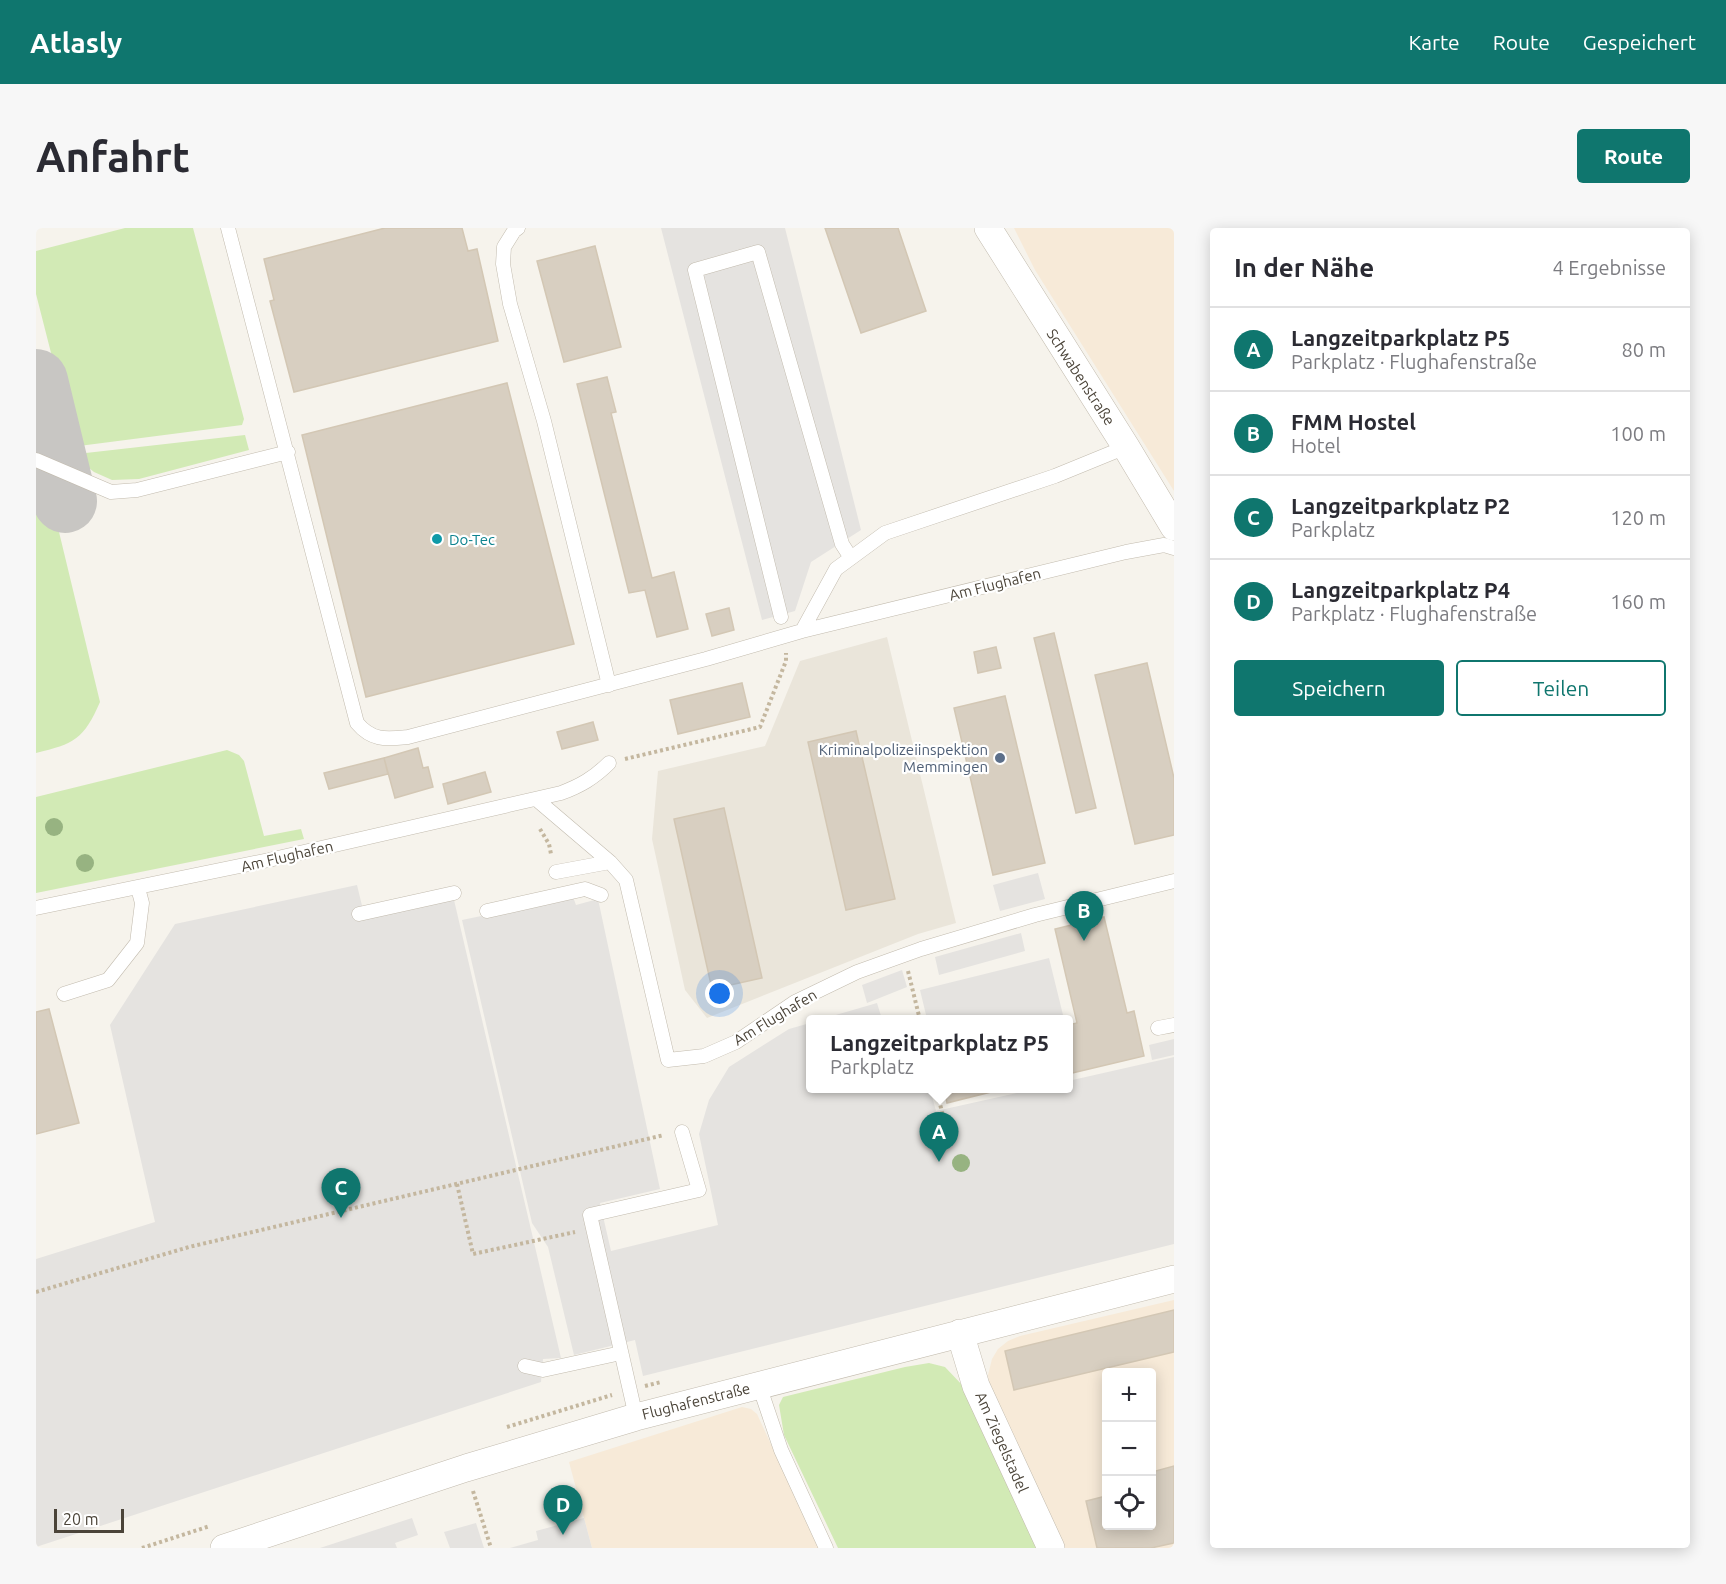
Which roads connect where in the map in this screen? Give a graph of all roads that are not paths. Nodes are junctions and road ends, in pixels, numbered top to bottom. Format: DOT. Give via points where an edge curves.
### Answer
graph roads {
  1 [pos="228,228"];
  2 [pos="988,228"];
  3 [pos="515,229"];
  4 [pos="1126,447"];
  5 [pos="288,452"];
  6 [pos="36,460"];
  7 [pos="1174,527"];
  8 [pos="1174,548"];
  9 [pos="851,558"];
  10 [pos="781,617"];
  11 [pos="802,631"];
  12 [pos="609,685"];
  13 [pos="613,762"];
  14 [pos="537,799"];
  15 [pos="610,862"];
  16 [pos="554,865"];
  17 [pos="1174,880"];
  18 [pos="138,888"];
  19 [pos="454,893"];
  20 [pos="601,895"];
  21 [pos="36,908"];
  22 [pos="487,911"];
  23 [pos="359,914"];
  24 [pos="64,994"];
  25 [pos="1174,1025"];
  26 [pos="1158,1028"];
  27 [pos="682,1132"];
  28 [pos="1174,1279"];
  29 [pos="960,1333"];
  30 [pos="621,1353"];
  31 [pos="525,1366"];
  32 [pos="759,1385"];
  33 [pos="636,1417"];
  34 [pos="224,1548"];
  35 [pos="826,1548"];
  36 [pos="1051,1548"];
  1 -- 5 [label="lane, Am Flughafen"];
  2 -- 4 [label="street, Schwabenstraße"];
  3 -- 12 [label="lane" via="504,247 502,264 510,304 544,421"];
  4 -- 7 [label="street, Schwabenstraße"];
  4 -- 9 [label="lane" via="1055,476 885,533"];
  5 -- 6 [label="lane" via="137,490 111,492"];
  5 -- 12 [label="lane, Am Flughafen" via="357,723 366,733 389,739 408,737"];
  8 -- 11 [label="lane, Am Flughafen" via="1164,545 1126,552"];
  9 -- 10 [label="lane" via="842,544 758,252 695,270"];
  9 -- 11 [label="lane" via="836,569"];
  11 -- 12 [label="lane, Am Flughafen"];
  13 -- 14 [label="lane, Am Flughafen" via="581,786"];
  14 -- 15 [label="lane, Am Flughafen"];
  14 -- 18 [label="lane, Am Flughafen"];
  15 -- 16 [label="lane"];
  15 -- 17 [label="lane, Am Flughafen" via="626,880 668,1060 704,1056 736,1042 795,1002 904,955 1035,915"];
  18 -- 21 [label="lane, Am Flughafen"];
  18 -- 24 [label="lane" via="142,903 137,943 108,980"];
  19 -- 23 [label="lane"];
  20 -- 22 [label="lane" via="585,889"];
  25 -- 26 [label="lane"];
  27 -- 30 [label="lane" via="699,1190 590,1215"];
  28 -- 29 [label="street, Flughafenstraße"];
  29 -- 32 [label="street, Flughafenstraße"];
  29 -- 36 [label="street, Am Ziegelstadel" via="987,1412"];
  30 -- 31 [label="lane" via="543,1370"];
  30 -- 33 [label="lane"];
  32 -- 33 [label="street, Flughafenstraße"];
  32 -- 35 [label="lane" via="781,1450"];
  33 -- 34 [label="street, Flughafenstraße"];
}
